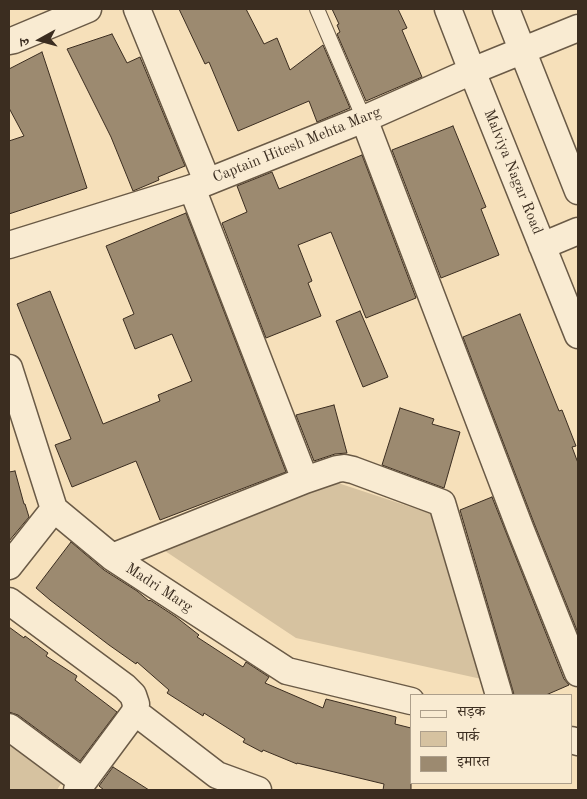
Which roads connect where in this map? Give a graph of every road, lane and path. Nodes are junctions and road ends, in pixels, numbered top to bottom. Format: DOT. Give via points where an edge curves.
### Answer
graph roads {
  1 [pos="88,9"];
  2 [pos="139,9"];
  3 [pos="317,9"];
  4 [pos="448,9"];
  5 [pos="506,9"];
  6 [pos="578,28"];
  7 [pos="9,41"];
  8 [pos="522,51"];
  9 [pos="472,72"];
  10 [pos="364,119"];
  11 [pos="200,184"];
  12 [pos="578,192"];
  13 [pos="578,232"];
  14 [pos="9,245"];
  15 [pos="542,246"];
  16 [pos="578,335"];
  17 [pos="9,368"];
  18 [pos="305,480"];
  19 [pos="54,509"];
  20 [pos="112,557"];
  21 [pos="9,566"];
  22 [pos="9,601"];
  23 [pos="578,673"];
  24 [pos="499,694"];
  25 [pos="410,701"];
  26 [pos="135,712"];
  27 [pos="9,727"];
  28 [pos="212,783"];
  29 [pos="80,786"];
  30 [pos="258,790"];
  1 -- 7 [label="street"];
  2 -- 11 [label="street"];
  3 -- 10 [label="lane"];
  4 -- 9 [label="street, Malviya Nagar Road"];
  5 -- 8 [label="street"];
  6 -- 8 [label="street, Captain Hitesh Mehta Marg"];
  8 -- 9 [label="street, Captain Hitesh Mehta Marg"];
  8 -- 12 [label="street"];
  9 -- 10 [label="street, Captain Hitesh Mehta Marg"];
  9 -- 15 [label="street, Malviya Nagar Road"];
  10 -- 11 [label="street, Captain Hitesh Mehta Marg"];
  10 -- 23 [label="street"];
  11 -- 14 [label="street, Captain Hitesh Mehta Marg"];
  11 -- 18 [label="street"];
  13 -- 15 [label="street"];
  15 -- 16 [label="street, Malviya Nagar Road"];
  17 -- 19 [label="street"];
  18 -- 20 [label="street"];
  18 -- 24 [label="street" via="344,468 442,503"];
  19 -- 20 [label="street, Madri Marg"];
  19 -- 21 [label="street"];
  20 -- 25 [label="street, Madri Marg" via="287,671"];
  22 -- 26 [label="street" via="125,686 134,695"];
  26 -- 28 [label="street"];
  26 -- 29 [label="street"];
  27 -- 29 [label="street"];
  28 -- 30 [label="street"];
}
